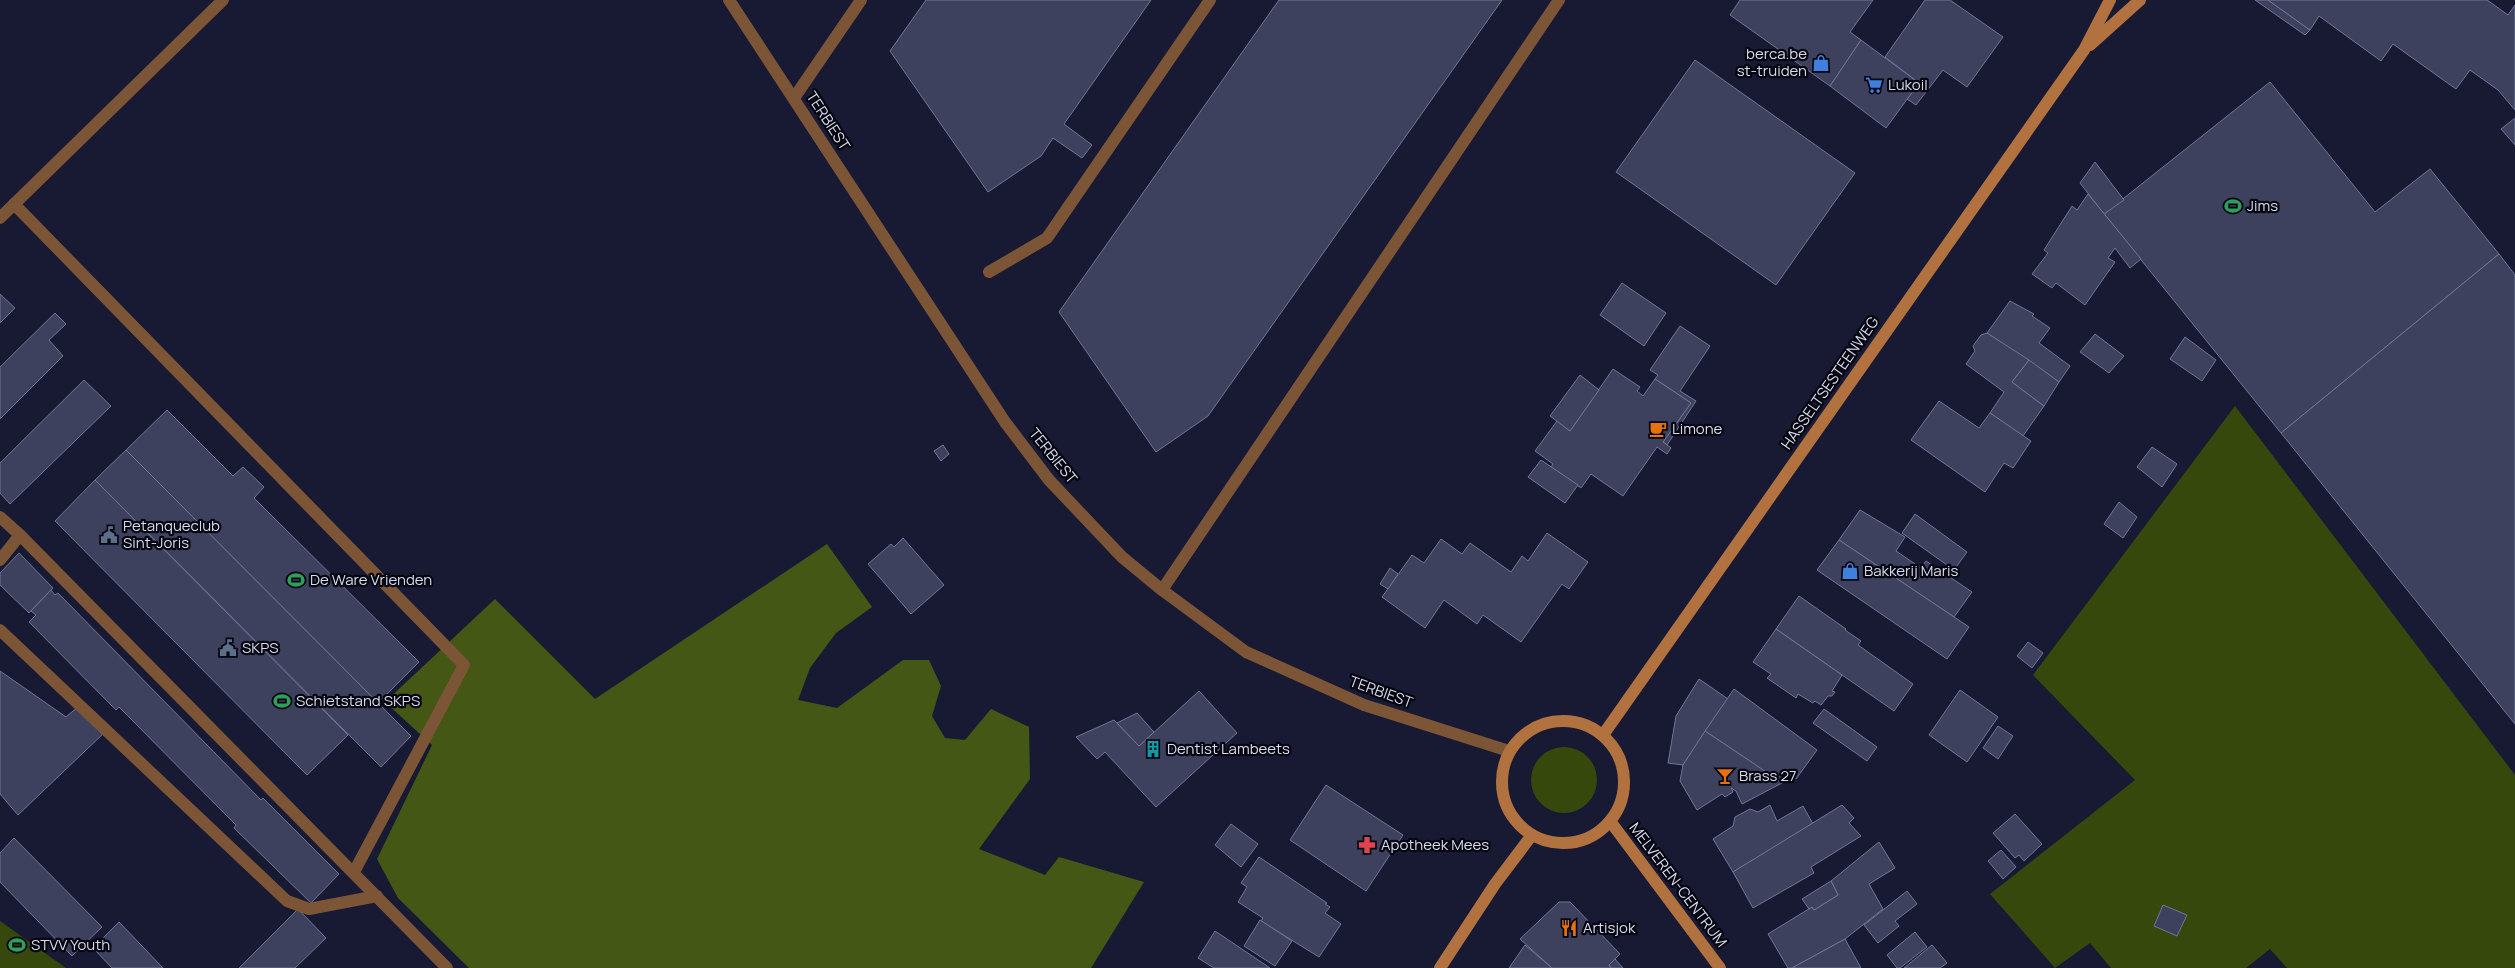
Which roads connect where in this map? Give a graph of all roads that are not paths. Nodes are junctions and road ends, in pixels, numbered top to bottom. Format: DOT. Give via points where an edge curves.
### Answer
graph roads {
  1 [pos="223,0"];
  2 [pos="729,0"];
  3 [pos="861,0"];
  4 [pos="1210,0"];
  5 [pos="1558,0"];
  6 [pos="2110,0"];
  7 [pos="2140,0"];
  8 [pos="2084,50"];
  9 [pos="794,98"];
  10 [pos="14,204"];
  11 [pos="0,218"];
  12 [pos="989,272"];
  13 [pos="0,517"];
  14 [pos="20,535"];
  15 [pos="0,560"];
  16 [pos="1162,590"];
  17 [pos="0,630"];
  18 [pos="1603,735"];
  19 [pos="1509,751"];
  20 [pos="1610,821"];
  21 [pos="1532,835"];
  22 [pos="354,872"];
  23 [pos="377,896"];
  24 [pos="447,968"];
  25 [pos="1440,968"];
  26 [pos="1720,968"];
  1 -- 10 [label="street"];
  2 -- 9 [label="street, TERBIEST"];
  3 -- 9 [label="street"];
  4 -- 12 [label="street" via="1047,238"];
  5 -- 16 [label="street"];
  6 -- 8 [label="main road, HASSELTSESTEENWEG"];
  7 -- 8 [label="main road, HASSELTSESTEENWEG"];
  8 -- 18 [label="main road, HASSELTSESTEENWEG"];
  9 -- 16 [label="street, TERBIEST" via="1005,422 1049,480 1122,557"];
  10 -- 11 [label="street"];
  10 -- 22 [label="street" via="464,665"];
  13 -- 14 [label="street"];
  14 -- 15 [label="street"];
  14 -- 22 [label="street"];
  16 -- 19 [label="street, TERBIEST" via="1246,652 1305,680 1364,705"];
  17 -- 23 [label="street" via="287,901 309,909"];
  18 -- 19 [label="main road" via="1584,724 1563,720 1542,724 1529,731"];
  18 -- 20 [label="main road" via="1615,749 1624,776 1620,804"];
  19 -- 21 [label="main road" via="1503,769 1502,788 1507,807 1517,823"];
  20 -- 21 [label="main road" via="1597,833 1582,840 1556,842"];
  20 -- 26 [label="main road, MELVEREN-CENTRUM"];
  21 -- 25 [label="main road" via="1495,884"];
  22 -- 23 [label="street"];
  23 -- 24 [label="street"];
}
